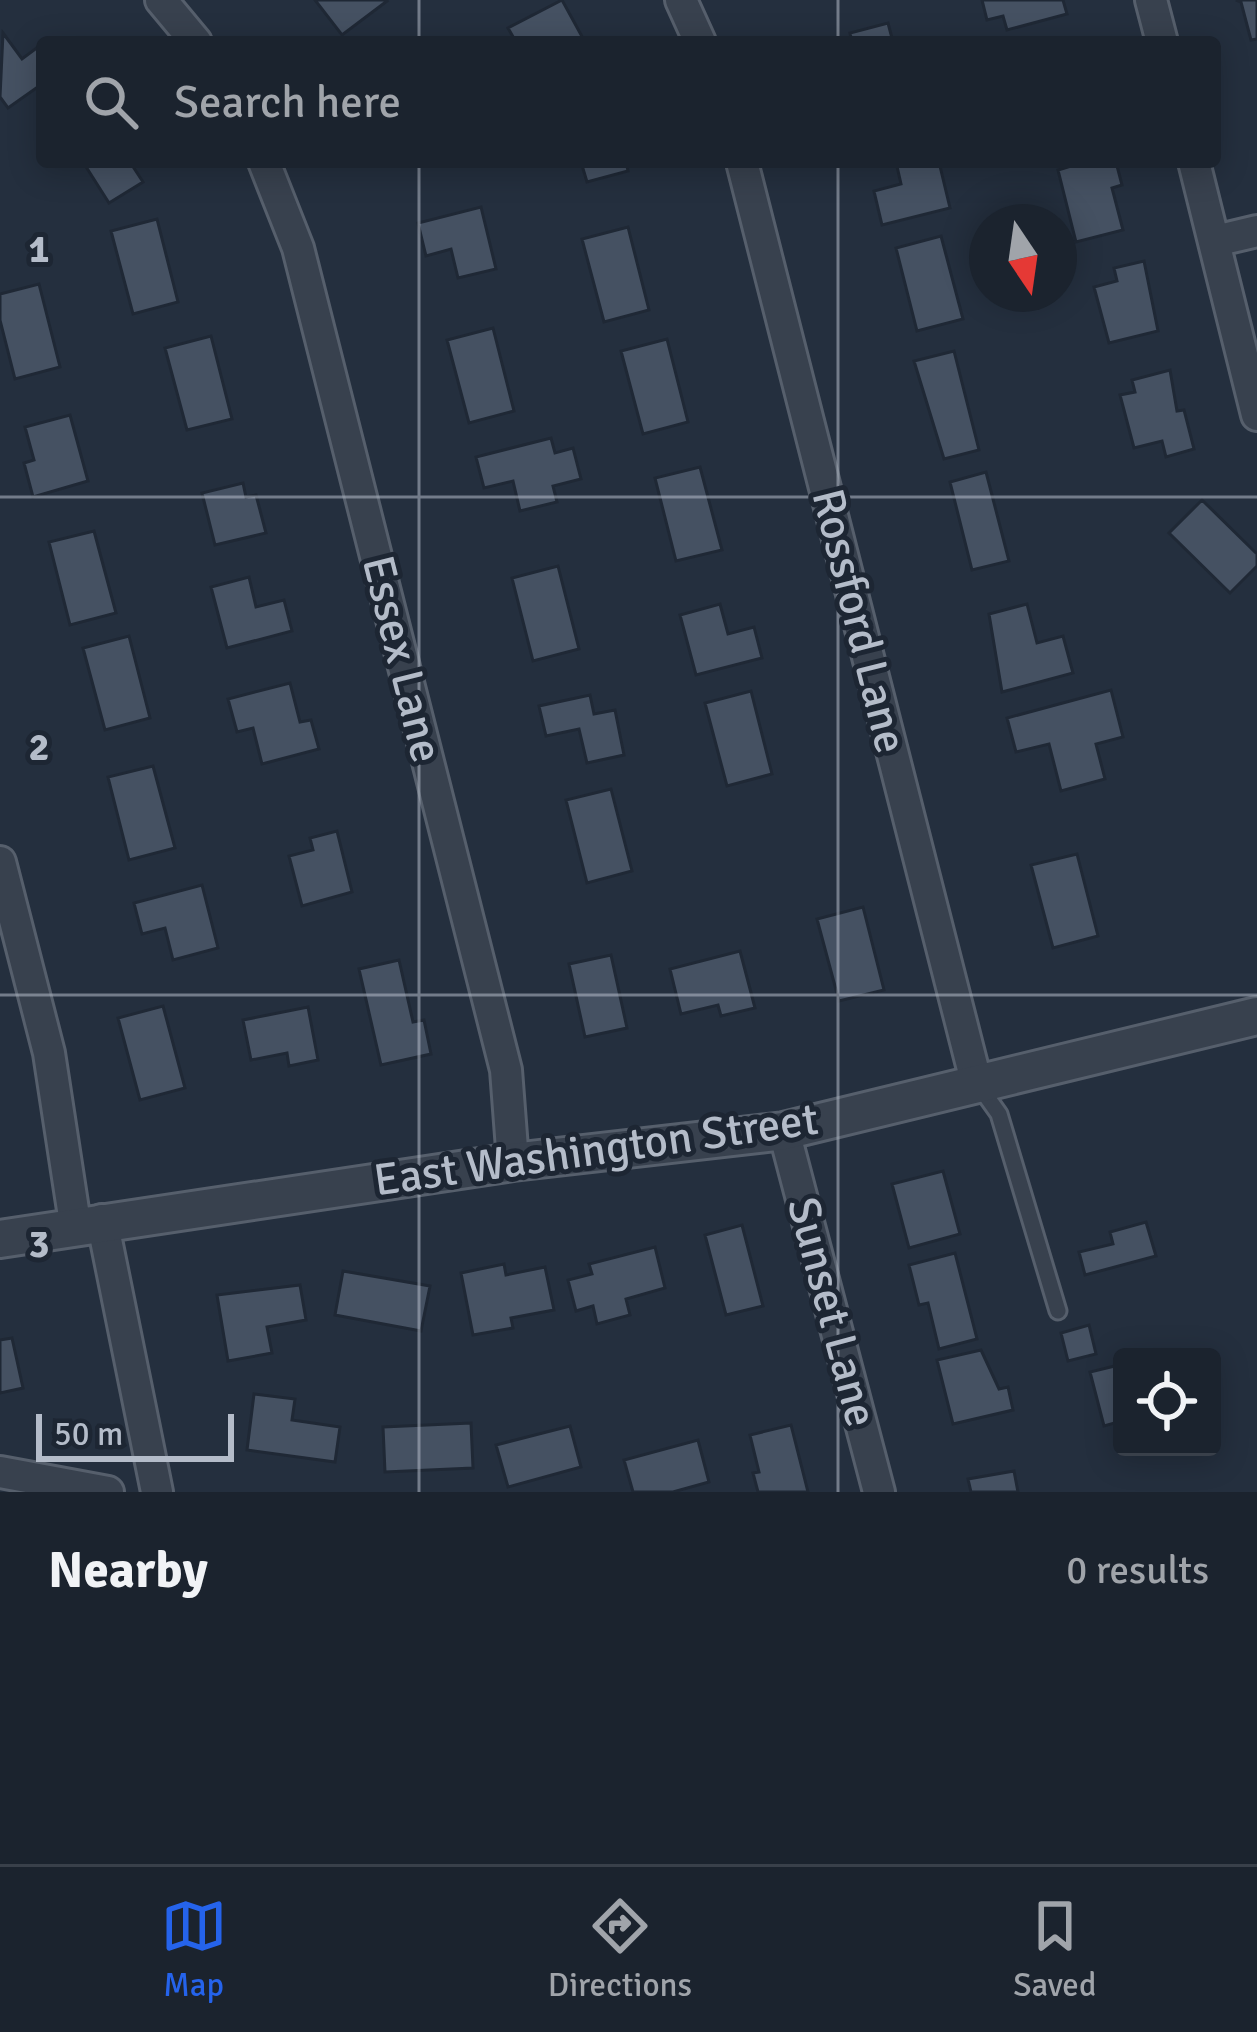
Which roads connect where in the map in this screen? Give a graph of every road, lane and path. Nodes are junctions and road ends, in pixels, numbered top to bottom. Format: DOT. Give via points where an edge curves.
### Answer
graph roads {
  1 [pos="161,0"];
  2 [pos="681,0"];
  3 [pos="1151,0"];
  4 [pos="191,36"];
  5 [pos="697,36"];
  6 [pos="1160,36"];
  7 [pos="266,168"];
  8 [pos="744,168"];
  9 [pos="1196,168"];
  10 [pos="1257,231"];
  11 [pos="1215,242"];
  12 [pos="1257,415"];
  13 [pos="0,862"];
  14 [pos="1257,1016"];
  15 [pos="976,1081"];
  16 [pos="784,1131"];
  17 [pos="513,1162"];
  18 [pos="89,1222"];
  19 [pos="0,1239"];
  20 [pos="1058,1311"];
  21 [pos="0,1472"];
  22 [pos="108,1492"];
  23 [pos="157,1492"];
  24 [pos="879,1492"];
  1 -- 4 [label="street"];
  2 -- 5 [label="street"];
  3 -- 6 [label="street"];
  7 -- 17 [label="street, Essex Lane" via="298,248 506,1070"];
  8 -- 15 [label="street, Rossford Lane"];
  9 -- 11 [label="street"];
  10 -- 11 [label="street"];
  11 -- 12 [label="street"];
  13 -- 18 [label="street"];
  14 -- 15 [label="street, East Washington Street"];
  15 -- 16 [label="street, East Washington Street"];
  15 -- 20 [label="lane" via="999,1114"];
  16 -- 17 [label="street, East Washington Street"];
  16 -- 24 [label="street, Sunset Lane"];
  17 -- 18 [label="street, East Washington Street"];
  18 -- 19 [label="street, East Washington Street"];
  18 -- 23 [label="street"];
  21 -- 22 [label="street"];
}
